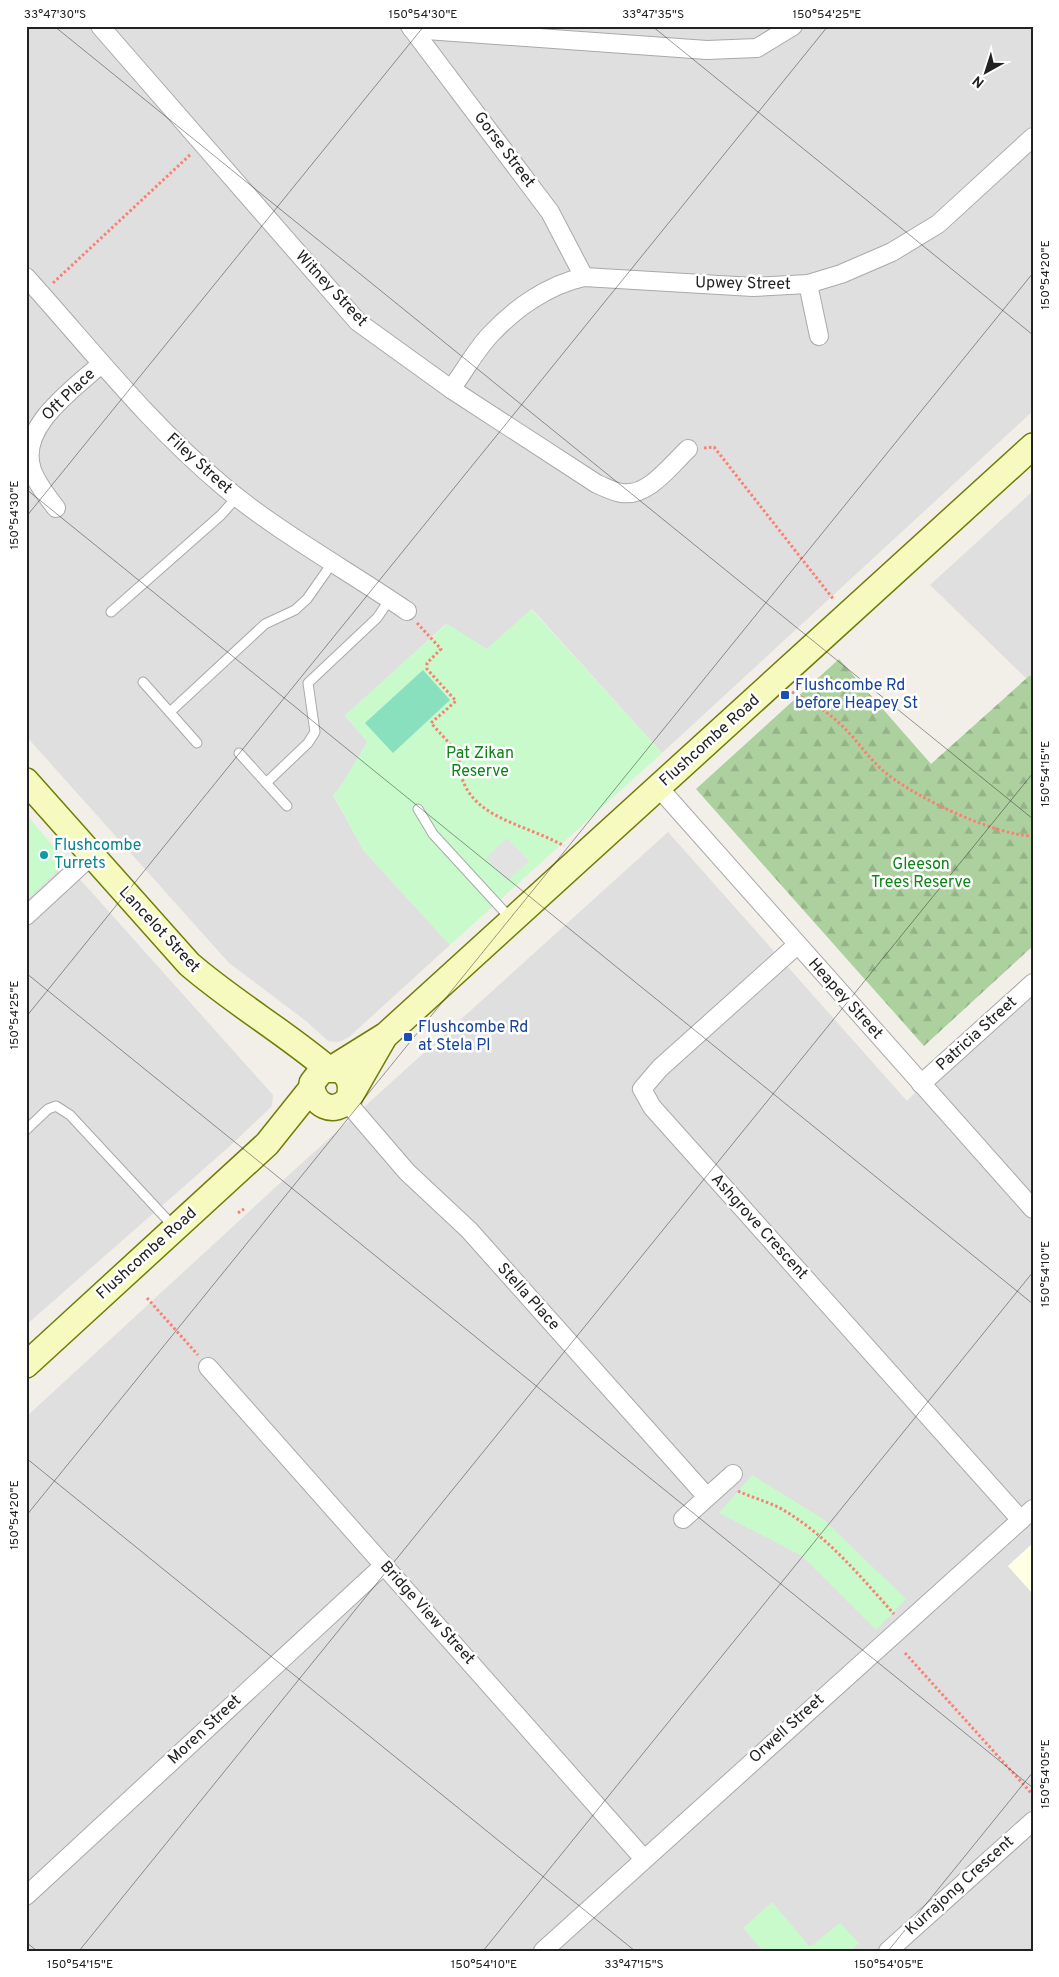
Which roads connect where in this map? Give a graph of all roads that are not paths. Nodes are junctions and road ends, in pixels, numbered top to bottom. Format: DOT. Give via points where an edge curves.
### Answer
graph roads {
  1 [pos="100,26"];
  2 [pos="793,26"];
  3 [pos="411,28"];
  4 [pos="1033,137"];
  5 [pos="26,277"];
  6 [pos="584,277"];
  7 [pos="808,284"];
  8 [pos="819,336"];
  9 [pos="101,364"];
  10 [pos="451,389"];
  11 [pos="1033,446"];
  12 [pos="688,449"];
  13 [pos="236,497"];
  14 [pos="56,508"];
  15 [pos="333,562"];
  16 [pos="390,599"];
  17 [pos="408,611"];
  18 [pos="111,612"];
  19 [pos="143,682"];
  20 [pos="170,712"];
  21 [pos="197,743"];
  22 [pos="239,753"];
  23 [pos="26,781"];
  24 [pos="266,783"];
  25 [pos="659,788"];
  26 [pos="287,806"];
  27 [pos="418,809"];
  28 [pos="91,856"];
  29 [pos="26,916"];
  30 [pos="513,921"];
  31 [pos="797,944"];
  32 [pos="1033,983"];
  33 [pos="386,1035"];
  34 [pos="321,1077"];
  35 [pos="921,1084"];
  36 [pos="343,1101"];
  37 [pos="26,1130"];
  38 [pos="268,1144"];
  39 [pos="1033,1209"];
  40 [pos="175,1228"];
  41 [pos="26,1365"];
  42 [pos="208,1367"];
  43 [pos="727,1479"];
  44 [pos="707,1497"];
  45 [pos="1027,1514"];
  46 [pos="683,1519"];
  47 [pos="384,1565"];
  48 [pos="1033,1821"];
  49 [pos="644,1859"];
  50 [pos="26,1896"];
  51 [pos="543,1951"];
  52 [pos="888,1951"];
  1 -- 10 [label="street, Witney Street" via="358,322"];
  2 -- 3 [label="street" via="757,48 706,50"];
  3 -- 6 [label="street, Gorse Street" via="550,212"];
  4 -- 7 [label="street, Upwey Street" via="938,224 892,252"];
  5 -- 9 [label="street, Filey Street"];
  6 -- 7 [label="street, Upwey Street" via="753,287"];
  6 -- 10 [label="street, Upwey Street" via="566,281 532,299 489,335"];
  7 -- 8 [label="street"];
  9 -- 13 [label="street, Filey Street" via="169,437"];
  9 -- 14 [label="street, Oft Place" via="49,411 33,437 29,456 31,467"];
  10 -- 12 [label="street, Witney Street" via="597,484 617,492 635,493 653,483"];
  11 -- 25 [label="street, Flushcombe Road"];
  13 -- 15 [label="street, Filey Street"];
  13 -- 18 [label="lane" via="221,515"];
  15 -- 16 [label="street, Filey Street"];
  15 -- 20 [label="lane" via="307,599 295,610 265,624"];
  16 -- 17 [label="street, Filey Street"];
  16 -- 24 [label="lane" via="377,618 308,683 315,732 308,743"];
  19 -- 20 [label="lane"];
  20 -- 21 [label="lane"];
  22 -- 24 [label="lane"];
  23 -- 28 [label="street, Lancelot Street"];
  24 -- 26 [label="lane"];
  25 -- 30 [label="street, Flushcombe Road"];
  25 -- 31 [label="street, Heapey Street"];
  27 -- 30 [label="lane" via="433,834"];
  28 -- 29 [label="street"];
  28 -- 34 [label="street, Lancelot Street" via="190,964 264,1021"];
  30 -- 33 [label="street, Flushcombe Road"];
  31 -- 35 [label="street, Heapey Street"];
  31 -- 45 [label="street, Ashgrove Crescent" via="642,1088 652,1107"];
  32 -- 35 [label="street, Patricia Street"];
  33 -- 34 [label="street, Flushcombe Road"];
  33 -- 36 [label="street, Flushcombe Road"];
  34 -- 36 [label="street" via="313,1095 320,1104"];
  34 -- 36 [label="street" via="344,1072 348,1076 350,1082"];
  34 -- 38 [label="street, Flushcombe Road"];
  35 -- 39 [label="street, Heapey Street"];
  36 -- 38 [label="street, Flushcombe Road"];
  36 -- 44 [label="street, Stella Place" via="407,1172 469,1230"];
  37 -- 40 [label="lane" via="48,1109 56,1106 70,1115"];
  38 -- 40 [label="street, Flushcombe Road"];
  40 -- 41 [label="street, Flushcombe Road"];
  42 -- 47 [label="street, Bridge View Street"];
  43 -- 44 [label="street"];
  44 -- 46 [label="street"];
  45 -- 49 [label="street, Orwell Street"];
  47 -- 49 [label="street, Bridge View Street"];
  47 -- 50 [label="street, Moren Street"];
  48 -- 52 [label="street, Kurrajong Crescent"];
  49 -- 51 [label="street, Orwell Street"];
}
